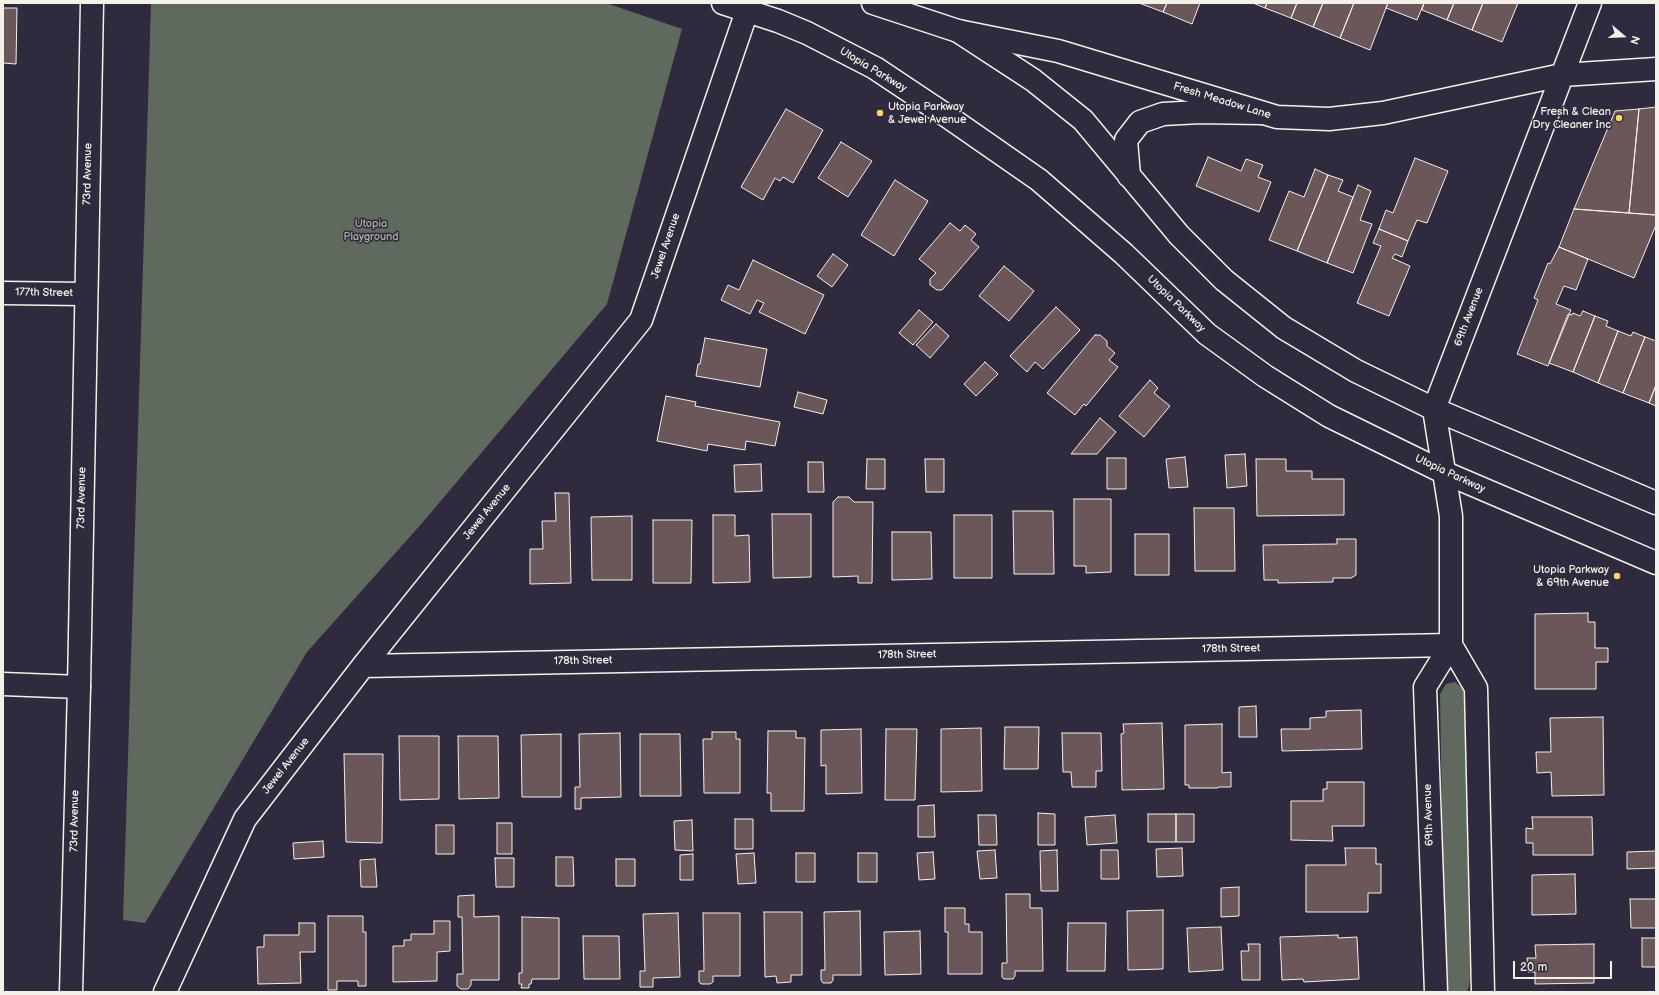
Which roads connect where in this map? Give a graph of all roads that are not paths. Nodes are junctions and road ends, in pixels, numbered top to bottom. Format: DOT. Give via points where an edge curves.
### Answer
graph roads {
  1 [pos="92,3"];
  2 [pos="724,3"];
  3 [pos="873,3"];
  4 [pos="1590,3"];
  5 [pos="749,7"];
  6 [pos="958,31"];
  7 [pos="1656,69"];
  8 [pos="1562,75"];
  9 [pos="1261,113"];
  10 [pos="1129,176"];
  11 [pos="3,293"];
  12 [pos="85,294"];
  13 [pos="1434,409"];
  14 [pos="1443,472"];
  15 [pos="1656,503"];
  16 [pos="1656,563"];
  17 [pos="1451,645"];
  18 [pos="364,666"];
  19 [pos="3,684"];
  20 [pos="79,687"];
  21 [pos="71,992"];
  22 [pos="165,992"];
  23 [pos="1436,992"];
  24 [pos="1483,992"];
  1 -- 12 [label="street, 73rd Avenue"];
  2 -- 5 [label="street, Utopia Parkway"];
  3 -- 6 [label="street"];
  4 -- 8 [label="street, 69th Avenue"];
  5 -- 14 [label="street, Utopia Parkway" via="875,68 1039,180 1124,254 1207,334 1265,376 1329,416"];
  5 -- 18 [label="street, Jewel Avenue" via="641,320"];
  6 -- 9 [label="street, Fresh Meadow Lane" via="1058,51"];
  6 -- 10 [label="street" via="1033,80 1083,120"];
  7 -- 8 [label="street, Fresh Meadow Lane"];
  8 -- 9 [label="street, Fresh Meadow Lane" via="1383,113 1330,119 1277,118"];
  8 -- 13 [label="street, 69th Avenue"];
  9 -- 10 [label="street" via="1163,114 1140,122 1126,140"];
  10 -- 13 [label="street" via="1179,235 1224,280 1284,328 1356,371"];
  11 -- 12 [label="street, 177th Street"];
  12 -- 20 [label="street, 73rd Avenue"];
  13 -- 14 [label="street, 69th Avenue"];
  13 -- 15 [label="street"];
  14 -- 16 [label="street, Utopia Parkway"];
  14 -- 17 [label="street, 69th Avenue" via="1451,516"];
  17 -- 18 [label="street, 178th Street"];
  17 -- 23 [label="street, 69th Avenue" via="1425,687"];
  17 -- 24 [label="street" via="1476,688"];
  18 -- 22 [label="street, Jewel Avenue" via="245,819"];
  19 -- 20 [label="street"];
  20 -- 21 [label="street, 73rd Avenue"];
}
